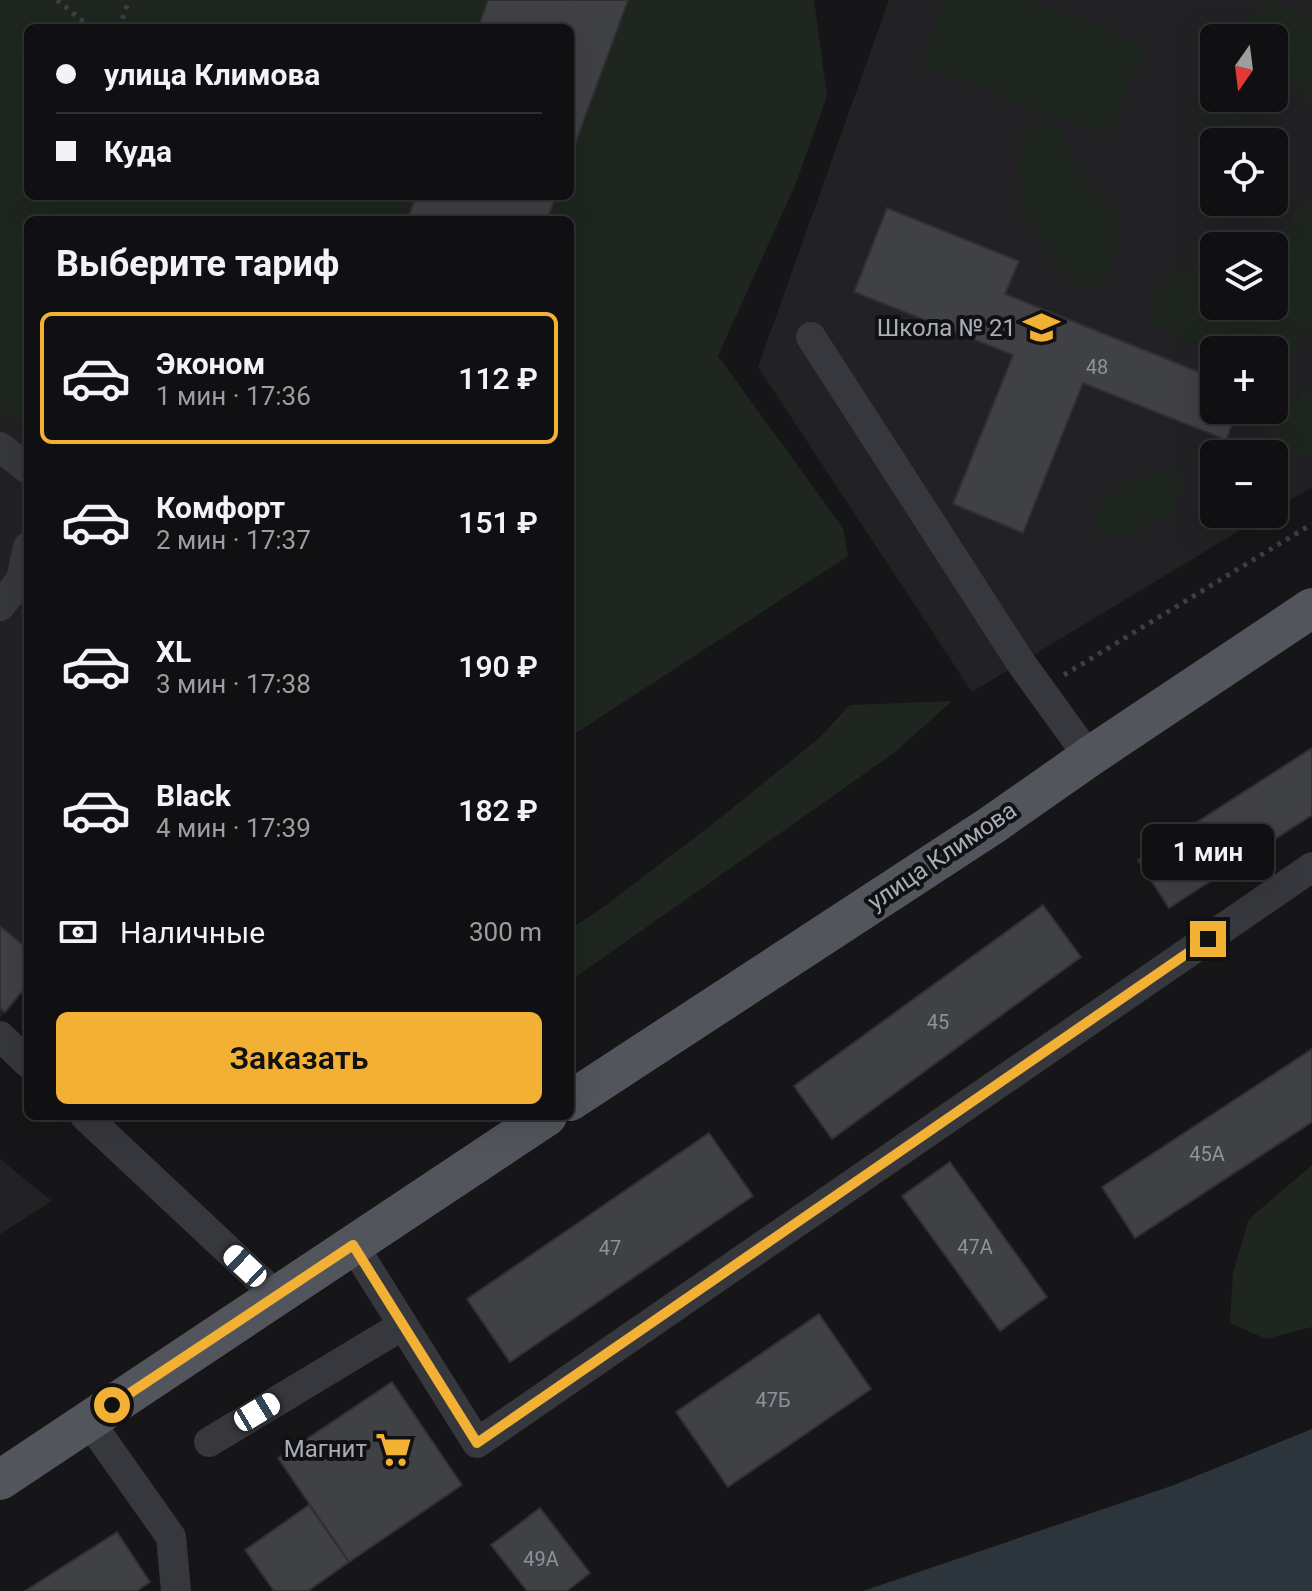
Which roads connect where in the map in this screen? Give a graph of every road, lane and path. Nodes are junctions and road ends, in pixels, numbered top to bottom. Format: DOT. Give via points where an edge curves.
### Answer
graph roads {
  1 [pos="57,0"];
  2 [pos="129,0"];
  3 [pos="86,24"];
  4 [pos="120,24"];
  5 [pos="811,337"];
  6 [pos="0,447"];
  7 [pos="24,466"];
  8 [pos="1312,524"];
  9 [pos="24,566"];
  10 [pos="0,606"];
  11 [pos="1312,608"];
  12 [pos="1040,690"];
  13 [pos="1089,757"];
  14 [pos="1312,867"];
  15 [pos="0,1036"];
  16 [pos="24,1059"];
  17 [pos="574,1098"];
  18 [pos="89,1120"];
  19 [pos="541,1120"];
  20 [pos="353,1245"];
  21 [pos="277,1296"];
  22 [pos="403,1325"];
  23 [pos="89,1421"];
  24 [pos="209,1442"];
  25 [pos="0,1480"];
  26 [pos="176,1591"];
  1 -- 3 [label="path"];
  2 -- 4 [label="path"];
  5 -- 12 [label="lane"];
  6 -- 7 [label="lane"];
  8 -- 12 [label="path"];
  9 -- 10 [label="lane" via="21,580"];
  11 -- 13 [label="main road, улица Климова"];
  12 -- 13 [label="lane"];
  13 -- 17 [label="main road, улица Климова"];
  14 -- 22 [label="lane" via="477,1443"];
  15 -- 16 [label="lane"];
  18 -- 21 [label="lane"];
  19 -- 20 [label="main road"];
  20 -- 21 [label="main road"];
  20 -- 22 [label="lane"];
  21 -- 23 [label="main road"];
  22 -- 24 [label="lane"];
  23 -- 25 [label="main road"];
  23 -- 26 [label="lane" via="171,1537"];
}
